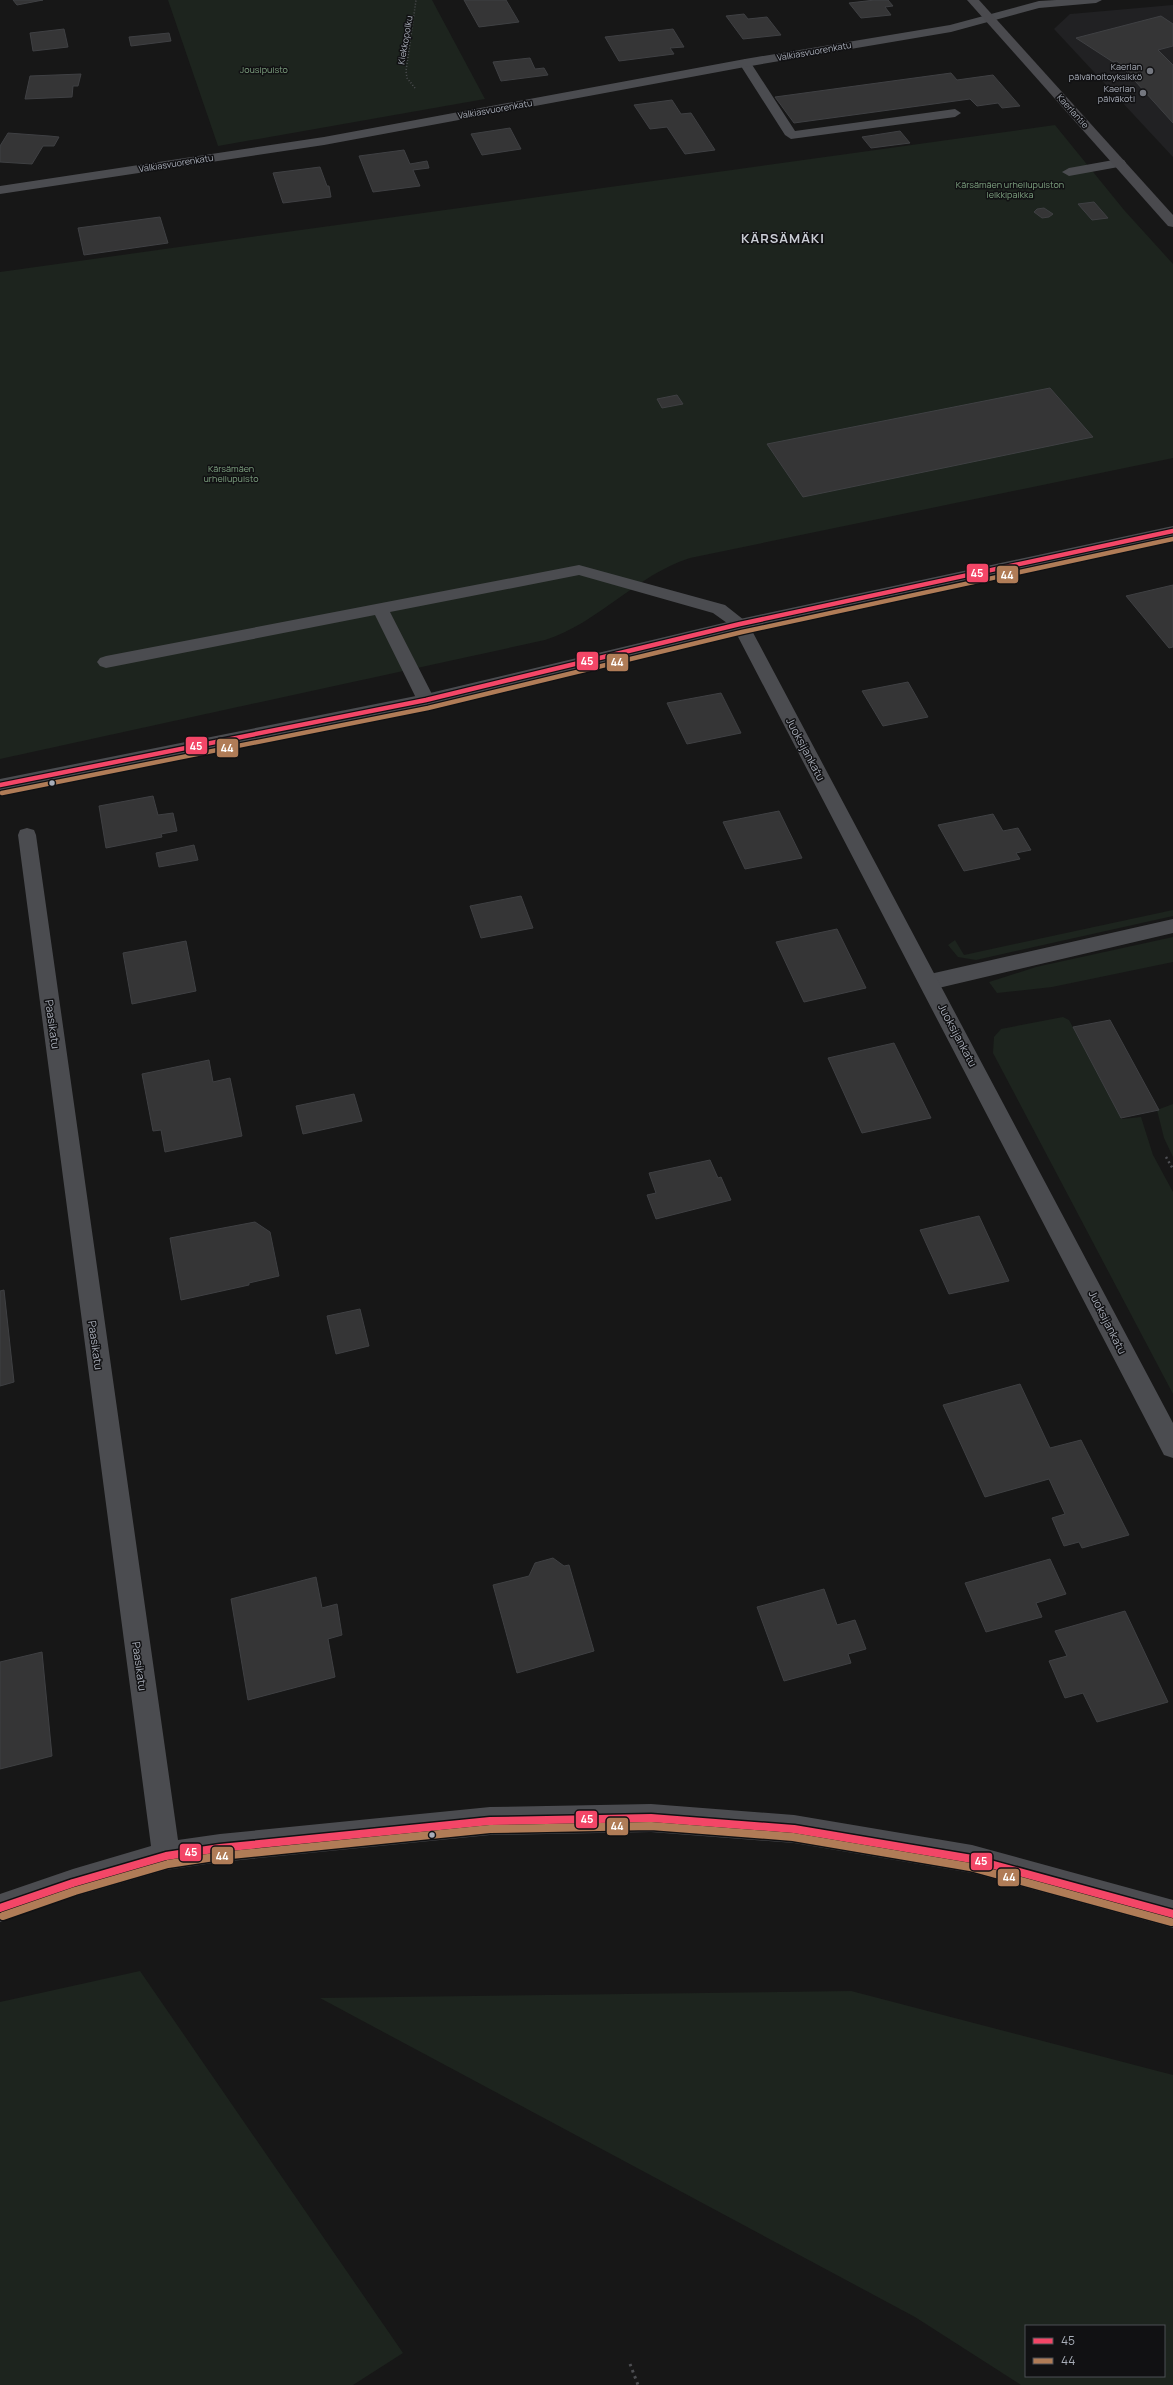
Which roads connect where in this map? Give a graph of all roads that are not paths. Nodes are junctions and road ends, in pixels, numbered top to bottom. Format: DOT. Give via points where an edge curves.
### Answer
graph roads {
  1 [pos="973,0"];
  2 [pos="1096,0"];
  3 [pos="989,18"];
  4 [pos="745,63"];
  5 [pos="955,113"];
  6 [pos="1119,163"];
  7 [pos="1068,172"];
  8 [pos="0,190"];
  9 [pos="1173,223"];
  10 [pos="1173,531"];
  11 [pos="380,609"];
  12 [pos="740,624"];
  13 [pos="106,662"];
  14 [pos="426,700"];
  15 [pos="0,786"];
  16 [pos="27,835"];
  17 [pos="1173,926"];
  18 [pos="930,982"];
  19 [pos="1173,1447"];
  20 [pos="166,1856"];
  21 [pos="0,1908"];
  22 [pos="1173,1914"];
  1 -- 3 [label="street, Kaerlantie"];
  2 -- 3 [label="street, Valkiasvuorenkatu" via="1039,5"];
  3 -- 4 [label="street, Valkiasvuorenkatu" via="951,28"];
  3 -- 6 [label="street, Kaerlantie"];
  4 -- 5 [label="street" via="791,135"];
  4 -- 8 [label="street, Valkiasvuorenkatu" via="324,141"];
  6 -- 7 [label="street"];
  6 -- 9 [label="street, Kaerlantie"];
  10 -- 12 [label="street"];
  11 -- 12 [label="street" via="579,570 719,610"];
  11 -- 13 [label="street"];
  11 -- 14 [label="street"];
  12 -- 14 [label="street"];
  12 -- 18 [label="street, Juoksijankatu"];
  14 -- 15 [label="street"];
  16 -- 20 [label="street, Paasikatu"];
  17 -- 18 [label="street"];
  18 -- 19 [label="street, Juoksijankatu"];
  20 -- 21 [label="street" via="73,1883"];
  20 -- 22 [label="street" via="220,1848 490,1821 651,1818 794,1829 972,1859"];
}
